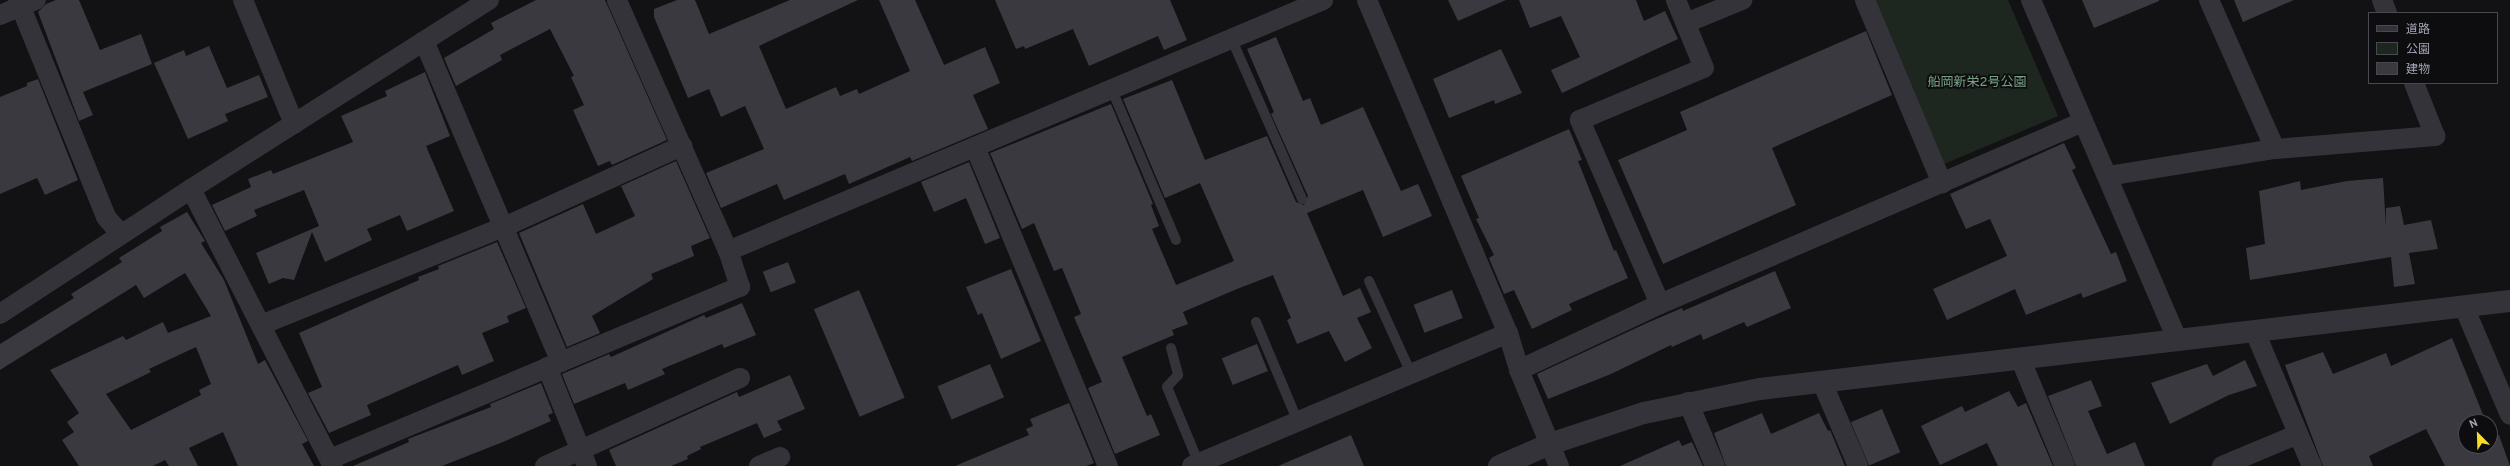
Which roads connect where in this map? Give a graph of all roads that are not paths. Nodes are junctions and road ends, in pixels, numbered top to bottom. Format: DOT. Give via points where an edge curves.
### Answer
graph roads {
  1 [pos="243,0"];
  2 [pos="618,0"];
  3 [pos="1324,0"];
  4 [pos="1367,0"];
  5 [pos="1676,0"];
  6 [pos="1742,0"];
  7 [pos="1865,0"];
  8 [pos="2031,0"];
  9 [pos="2209,0"];
  10 [pos="25,2"];
  11 [pos="478,3"];
  12 [pos="0,15"];
  13 [pos="1686,23"];
  14 [pos="1232,40"];
  15 [pos="424,41"];
  16 [pos="2414,84"];
  17 [pos="1112,90"];
  18 [pos="2083,122"];
  19 [pos="294,124"];
  20 [pos="682,146"];
  21 [pos="975,147"];
  22 [pos="2275,149"];
  23 [pos="2108,176"];
  24 [pos="1942,183"];
  25 [pos="191,189"];
  26 [pos="1302,200"];
  27 [pos="504,227"];
  28 [pos="121,234"];
  29 [pos="1176,240"];
  30 [pos="728,252"];
  31 [pos="1369,281"];
  32 [pos="2510,301"];
  33 [pos="1660,304"];
  34 [pos="2464,307"];
  35 [pos="0,314"];
  36 [pos="1256,322"];
  37 [pos="261,325"];
  38 [pos="2255,332"];
  39 [pos="1508,333"];
  40 [pos="2178,341"];
  41 [pos="1171,348"];
  42 [pos="2020,358"];
  43 [pos="554,364"];
  44 [pos="1519,370"];
  45 [pos="1411,373"];
  46 [pos="740,378"];
  47 [pos="1822,382"];
  48 [pos="1688,402"];
  49 [pos="2510,415"];
  50 [pos="1298,422"];
  51 [pos="2298,434"];
  52 [pos="1550,444"];
  53 [pos="780,457"];
  54 [pos="584,459"];
  55 [pos="331,462"];
  56 [pos="1196,465"];
  57 [pos="545,466"];
  58 [pos="759,466"];
  59 [pos="1108,466"];
  60 [pos="1499,466"];
  61 [pos="1559,466"];
  62 [pos="1715,466"];
  63 [pos="1858,466"];
  64 [pos="2065,466"];
  65 [pos="2222,466"];
  66 [pos="2312,466"];
  1 -- 19 [label="street"];
  2 -- 20 [label="street"];
  3 -- 14 [label="street"];
  4 -- 39 [label="street"];
  5 -- 13 [label="street"];
  6 -- 13 [label="street"];
  7 -- 24 [label="street"];
  8 -- 18 [label="street"];
  9 -- 22 [label="street"];
  10 -- 12 [label="street"];
  10 -- 28 [label="street" via="106,217"];
  11 -- 15 [label="street"];
  13 -- 33 [label="street" via="1704,68 1580,120"];
  14 -- 17 [label="street"];
  14 -- 26 [label="lane"];
  15 -- 19 [label="street"];
  15 -- 27 [label="street"];
  16 -- 22 [label="street" via="2435,136"];
  17 -- 21 [label="street"];
  17 -- 29 [label="lane"];
  18 -- 23 [label="street"];
  18 -- 24 [label="street"];
  19 -- 25 [label="street"];
  20 -- 27 [label="street"];
  20 -- 30 [label="street"];
  21 -- 30 [label="street"];
  21 -- 59 [label="street"];
  22 -- 23 [label="street"];
  23 -- 40 [label="street"];
  24 -- 33 [label="street"];
  25 -- 28 [label="street"];
  25 -- 37 [label="street"];
  27 -- 37 [label="street"];
  27 -- 43 [label="street"];
  28 -- 35 [label="street"];
  30 -- 43 [label="street" via="740,287"];
  31 -- 45 [label="lane"];
  32 -- 34 [label="street"];
  33 -- 44 [label="street"];
  34 -- 38 [label="street"];
  34 -- 49 [label="street"];
  36 -- 50 [label="lane"];
  37 -- 55 [label="street"];
  38 -- 40 [label="street"];
  38 -- 51 [label="street"];
  39 -- 44 [label="street"];
  39 -- 45 [label="street"];
  40 -- 42 [label="street"];
  41 -- 56 [label="lane" via="1178,375 1167,387"];
  42 -- 47 [label="street"];
  42 -- 64 [label="street"];
  43 -- 54 [label="street"];
  43 -- 55 [label="street"];
  44 -- 52 [label="street"];
  45 -- 50 [label="street"];
  46 -- 54 [label="street"];
  47 -- 48 [label="street" via="1760,389"];
  47 -- 63 [label="street"];
  48 -- 52 [label="street" via="1644,413"];
  48 -- 62 [label="street"];
  50 -- 56 [label="street"];
  51 -- 65 [label="street"];
  51 -- 66 [label="street"];
  52 -- 60 [label="street"];
  52 -- 61 [label="street"];
  53 -- 58 [label="street"];
  54 -- 57 [label="street"];
}
